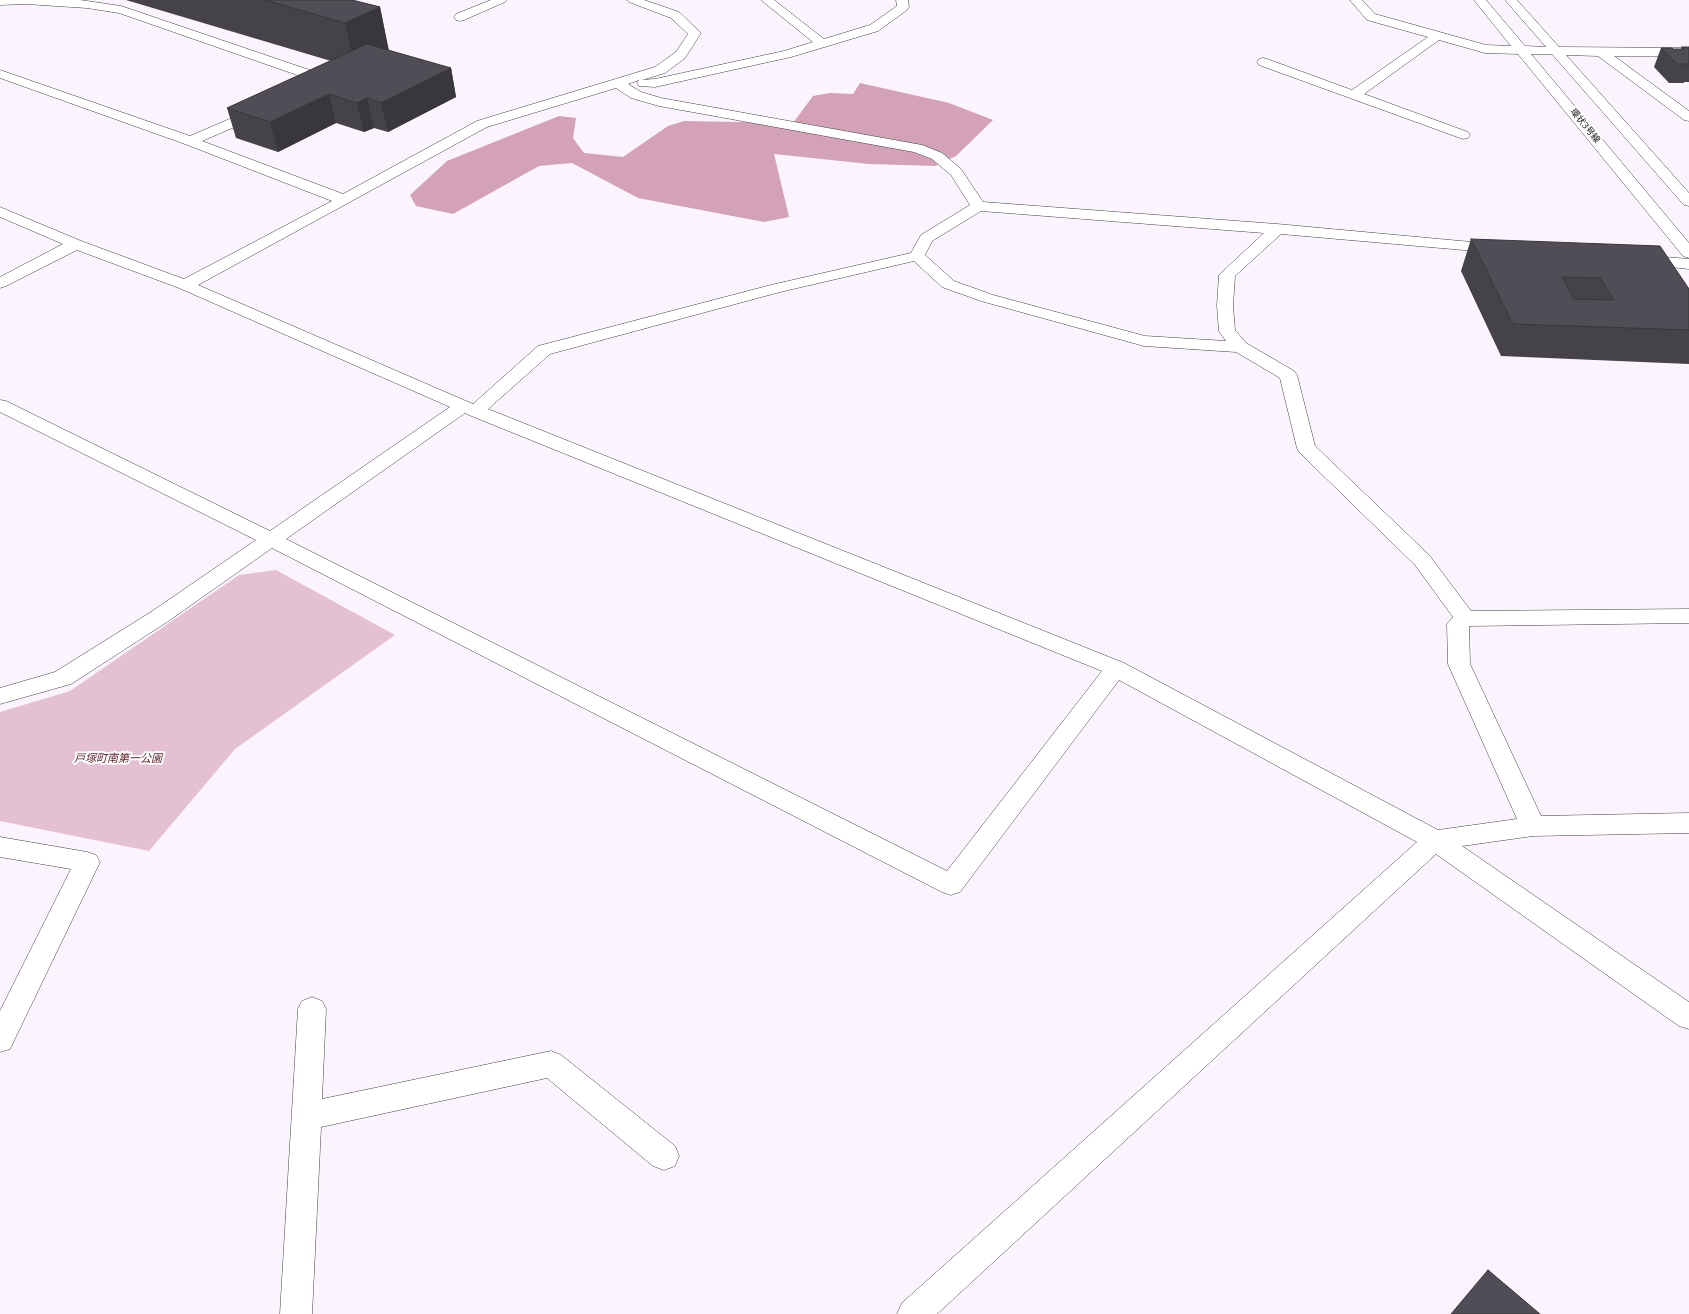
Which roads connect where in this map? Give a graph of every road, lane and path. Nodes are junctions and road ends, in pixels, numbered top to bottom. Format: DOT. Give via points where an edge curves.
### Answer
graph roads {
  1 [pos="501,0"];
  2 [pos="633,0"];
  3 [pos="767,0"];
  4 [pos="902,0"];
  5 [pos="1356,0"];
  6 [pos="1480,0"];
  7 [pos="1511,0"];
  8 [pos="0,1"];
  9 [pos="462,2"];
  10 [pos="479,9"];
  11 [pos="460,17"];
  12 [pos="1437,36"];
  13 [pos="822,43"];
  14 [pos="1522,50"];
  15 [pos="1556,51"];
  16 [pos="1601,52"];
  17 [pos="1689,52"];
  18 [pos="1263,62"];
  19 [pos="0,74"];
  20 [pos="620,83"];
  21 [pos="313,88"];
  22 [pos="1354,95"];
  23 [pos="270,106"];
  24 [pos="1689,117"];
  25 [pos="1464,135"];
  26 [pos="190,141"];
  27 [pos="344,200"];
  28 [pos="1689,202"];
  29 [pos="978,206"];
  30 [pos="0,212"];
  31 [pos="1277,229"];
  32 [pos="76,244"];
  33 [pos="1515,249"];
  34 [pos="1689,253"];
  35 [pos="917,256"];
  36 [pos="1626,258"];
  37 [pos="1689,264"];
  38 [pos="0,283"];
  39 [pos="185,285"];
  40 [pos="1240,347"];
  41 [pos="0,405"];
  42 [pos="469,409"];
  43 [pos="270,540"];
  44 [pos="1689,616"];
  45 [pos="1465,618"];
  46 [pos="1116,668"];
  47 [pos="0,696"];
  48 [pos="1689,823"];
  49 [pos="1533,826"];
  50 [pos="1435,840"];
  51 [pos="0,847"];
  52 [pos="312,1009"];
  53 [pos="1689,1017"];
  54 [pos="0,1040"];
  55 [pos="307,1116"];
  56 [pos="664,1156"];
  57 [pos="296,1314"];
  58 [pos="913,1314"];
  1 -- 10 [label="street"];
  2 -- 20 [label="street" via="675,15 695,33 681,55 660,70"];
  3 -- 13 [label="street"];
  4 -- 13 [label="street" via="903,6 874,28"];
  5 -- 12 [label="street" via="1371,17"];
  6 -- 14 [label="street, 環状3号線"];
  7 -- 15 [label="street"];
  8 -- 21 [label="street" via="87,4 121,10 328,81"];
  9 -- 10 [label="street"];
  10 -- 11 [label="street"];
  12 -- 14 [label="street" via="1484,49"];
  12 -- 22 [label="street"];
  13 -- 20 [label="street" via="787,54 655,83"];
  14 -- 15 [label="street"];
  14 -- 34 [label="street, 環状3号線"];
  15 -- 16 [label="street"];
  15 -- 28 [label="street"];
  16 -- 17 [label="street"];
  16 -- 24 [label="street"];
  18 -- 22 [label="street"];
  19 -- 26 [label="street"];
  20 -- 27 [label="street" via="482,124"];
  20 -- 29 [label="street" via="636,95 659,102 917,148 937,156 956,172"];
  22 -- 25 [label="street"];
  23 -- 26 [label="street"];
  26 -- 27 [label="street"];
  27 -- 39 [label="street"];
  29 -- 31 [label="street"];
  29 -- 35 [label="street" via="926,238"];
  30 -- 32 [label="street"];
  31 -- 33 [label="street"];
  31 -- 40 [label="street" via="1227,275 1227,331"];
  32 -- 38 [label="street"];
  32 -- 39 [label="street"];
  35 -- 40 [label="street" via="948,284 987,298 1144,341"];
  35 -- 42 [label="street" via="777,288 544,350"];
  36 -- 37 [label="street"];
  39 -- 42 [label="street"];
  40 -- 45 [label="street" via="1288,375 1306,448 1422,560"];
  41 -- 43 [label="street"];
  42 -- 43 [label="street"];
  42 -- 46 [label="street"];
  43 -- 46 [label="street" via="951,885"];
  43 -- 47 [label="street" via="159,617 63,678"];
  44 -- 45 [label="street"];
  45 -- 49 [label="street" via="1458,624 1459,664"];
  46 -- 50 [label="street"];
  48 -- 49 [label="street"];
  49 -- 50 [label="street"];
  50 -- 53 [label="street"];
  50 -- 58 [label="street"];
  51 -- 54 [label="street" via="87,862"];
  52 -- 55 [label="street"];
  55 -- 56 [label="street" via="551,1064"];
  55 -- 57 [label="street"];
}
